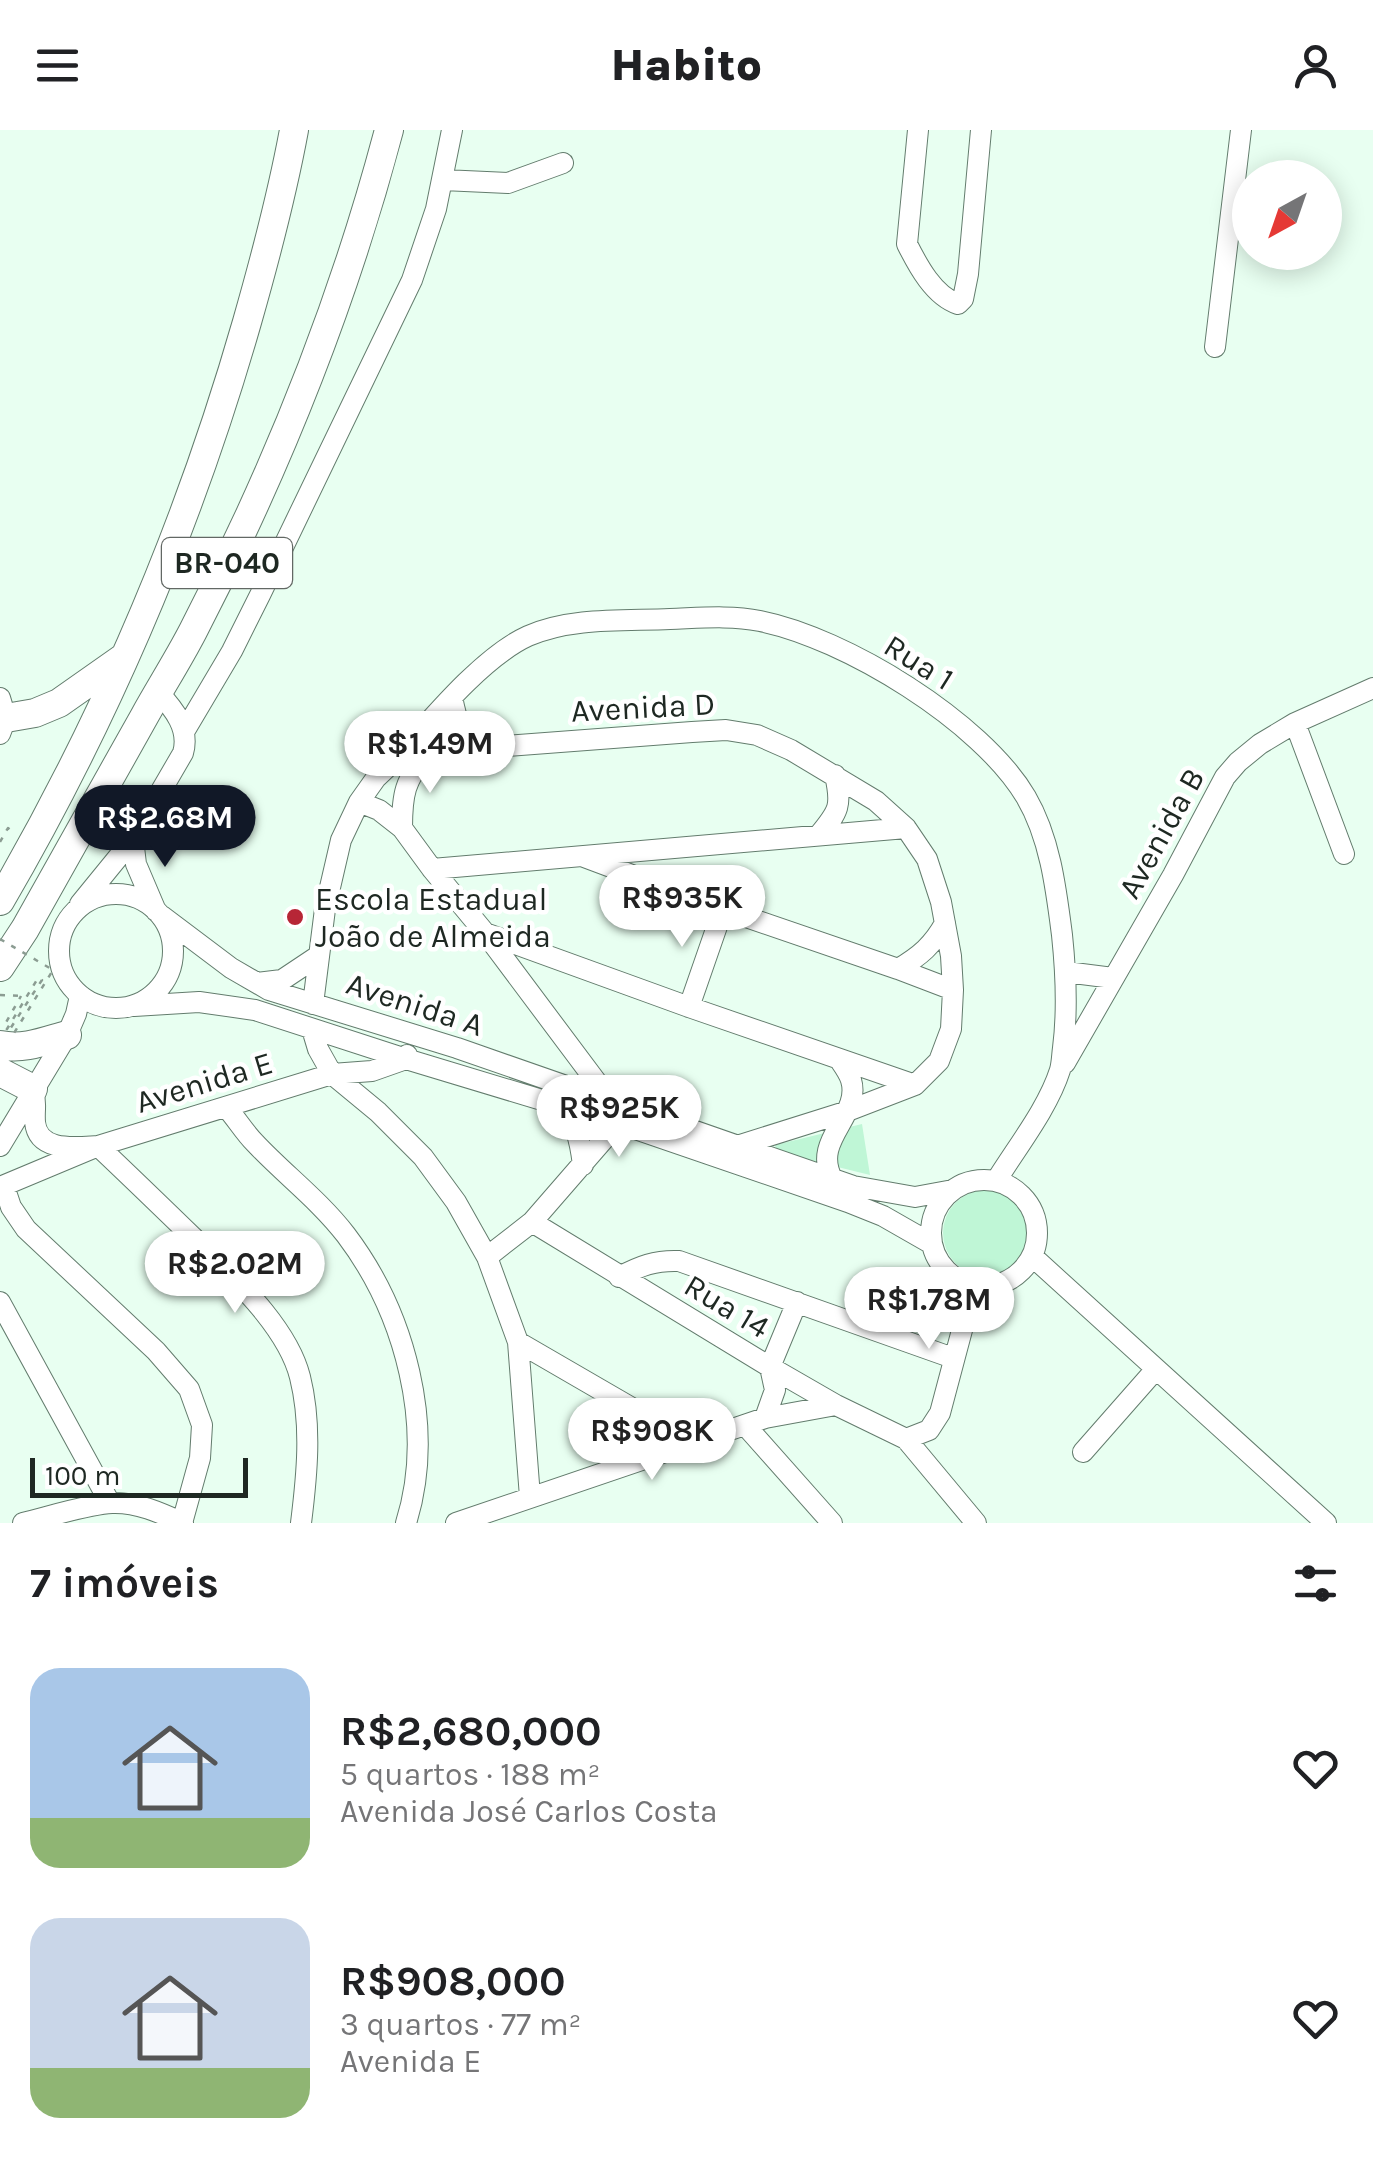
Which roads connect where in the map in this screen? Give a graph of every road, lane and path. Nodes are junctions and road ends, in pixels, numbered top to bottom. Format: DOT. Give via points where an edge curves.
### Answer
graph roads {
  1 [pos="294,130"];
  2 [pos="389,130"];
  3 [pos="452,130"];
  4 [pos="918,130"];
  5 [pos="981,130"];
  6 [pos="1241,130"];
  7 [pos="564,164"];
  8 [pos="444,180"];
  9 [pos="1214,347"];
  10 [pos="148,609"];
  11 [pos="124,658"];
  12 [pos="1373,688"];
  13 [pos="158,692"];
  14 [pos="452,696"];
  15 [pos="2,717"];
  16 [pos="1295,723"];
  17 [pos="184,732"];
  18 [pos="480,748"];
  19 [pos="426,753"];
  20 [pos="396,758"];
  21 [pos="835,775"];
  22 [pos="359,802"];
  23 [pos="402,828"];
  24 [pos="906,828"];
  25 [pos="14,833"];
  26 [pos="819,835"];
  27 [pos="133,839"];
  28 [pos="0,842"];
  29 [pos="577,854"];
  30 [pos="1344,854"];
  31 [pos="432,868"];
  32 [pos="0,901"];
  33 [pos="76,910"];
  34 [pos="723,910"];
  35 [pos="160,914"];
  36 [pos="945,923"];
  37 [pos="484,932"];
  38 [pos="13,934"];
  39 [pos="318,956"];
  40 [pos="0,967"];
  41 [pos="898,969"];
  42 [pos="1066,972"];
  43 [pos="1113,978"];
  44 [pos="258,983"];
  45 [pos="11,987"];
  46 [pos="953,990"];
  47 [pos="0,995"];
  48 [pos="80,996"];
  49 [pos="313,1004"];
  50 [pos="689,1007"];
  51 [pos="125,1008"];
  52 [pos="312,1029"];
  53 [pos="410,1034"];
  54 [pos="68,1035"];
  55 [pos="0,1045"];
  56 [pos="406,1059"];
  57 [pos="839,1059"];
  58 [pos="1061,1069"];
  59 [pos="0,1072"];
  60 [pos="332,1074"];
  61 [pos="915,1084"];
  62 [pos="34,1089"];
  63 [pos="552,1103"];
  64 [pos="226,1106"];
  65 [pos="845,1112"];
  66 [pos="615,1114"];
  67 [pos="0,1146"];
  68 [pos="98,1146"];
  69 [pos="737,1146"];
  70 [pos="582,1165"];
  71 [pos="833,1180"];
  72 [pos="996,1181"];
  73 [pos="2,1187"];
  74 [pos="953,1190"];
  75 [pos="532,1222"];
  76 [pos="932,1244"];
  77 [pos="1033,1256"];
  78 [pos="487,1257"];
  79 [pos="619,1277"];
  80 [pos="974,1285"];
  81 [pos="0,1302"];
  82 [pos="797,1302"];
  83 [pos="518,1342"];
  84 [pos="954,1358"];
  85 [pos="770,1367"];
  86 [pos="1156,1369"];
  87 [pos="836,1405"];
  88 [pos="755,1421"];
  89 [pos="906,1439"];
  90 [pos="694,1444"];
  91 [pos="1082,1452"];
  92 [pos="530,1496"];
  93 [pos="110,1503"];
  94 [pos="24,1523"];
  95 [pos="182,1523"];
  96 [pos="300,1523"];
  97 [pos="406,1523"];
  98 [pos="456,1523"];
  99 [pos="832,1523"];
  100 [pos="976,1523"];
  101 [pos="1326,1523"];
  1 -- 10 [label="highway, BR-040" via="212,438"];
  2 -- 13 [label="highway, BR-040" via="316,362 224,570"];
  3 -- 8 [label="street"];
  4 -- 5 [label="street" via="907,244 940,293 958,304 968,274"];
  6 -- 9 [label="street"];
  7 -- 8 [label="street" via="508,184"];
  8 -- 17 [label="street" via="423,251 362,387 246,623"];
  10 -- 11 [label="highway, BR-040"];
  10 -- 13 [label="highway" via="139,657"];
  11 -- 15 [label="highway" via="59,703"];
  11 -- 32 [label="highway, BR-040" via="62,791"];
  12 -- 16 [label="street, Avenida B"];
  13 -- 17 [label="street"];
  13 -- 38 [label="highway, BR-040"];
  14 -- 18 [label="street" via="457,722"];
  14 -- 20 [label="street, Rua 1"];
  14 -- 42 [label="street, Rua 1" via="494,658 550,628 726,617 839,647 965,728 1026,797 1050,858"];
  16 -- 30 [label="street"];
  16 -- 43 [label="street, Avenida B" via="1225,777"];
  17 -- 27 [label="street" via="183,753"];
  18 -- 19 [label="street, Avenida D"];
  18 -- 21 [label="street, Avenida D" via="726,730 757,735"];
  19 -- 20 [label="street, Avenida D"];
  19 -- 23 [label="street" via="406,788"];
  20 -- 22 [label="street"];
  21 -- 24 [label="street, Avenida D"];
  21 -- 26 [label="street" via="840,806"];
  22 -- 23 [label="street"];
  22 -- 39 [label="street" via="342,840"];
  23 -- 31 [label="street"];
  24 -- 26 [label="street"];
  24 -- 36 [label="street, Avenida D" via="928,859"];
  25 -- 28 [label="path" via="8,828"];
  26 -- 29 [label="street"];
  27 -- 33 [label="street"];
  27 -- 35 [label="street" via="136,864"];
  29 -- 31 [label="street"];
  29 -- 34 [label="street"];
  31 -- 37 [label="street"];
  33 -- 35 [label="street" via="110,894 148,903"];
  33 -- 48 [label="street" via="58,944 67,982"];
  34 -- 41 [label="street"];
  34 -- 50 [label="street"];
  35 -- 44 [label="street, Avenida A"];
  35 -- 51 [label="street" via="174,950 171,968 150,998"];
  36 -- 41 [label="street" via="935,942"];
  36 -- 46 [label="street, Avenida D"];
  37 -- 50 [label="street"];
  37 -- 66 [label="street"];
  38 -- 40 [label="highway, BR-040"];
  38 -- 45 [label="highway"];
  38 -- 45 [label="path, bridge" via="54,970 14,1033 10,1029 42,980 8,1029"];
  39 -- 44 [label="street" via="282,980"];
  39 -- 49 [label="street"];
  41 -- 46 [label="street"];
  42 -- 43 [label="street"];
  42 -- 58 [label="street, Rua 1"];
  43 -- 58 [label="street, Avenida B"];
  44 -- 49 [label="street, Avenida A"];
  45 -- 47 [label="path"];
  46 -- 61 [label="street, Avenida D" via="951,1030 939,1060"];
  48 -- 51 [label="street" via="97,1006"];
  48 -- 54 [label="street"];
  49 -- 53 [label="street, Avenida A"];
  50 -- 57 [label="street"];
  51 -- 52 [label="street, Avenida A" via="199,1002 255,1010"];
  51 -- 54 [label="street"];
  52 -- 56 [label="street, Avenida A"];
  52 -- 60 [label="street"];
  53 -- 56 [label="street"];
  53 -- 66 [label="street, Avenida A"];
  54 -- 55 [label="highway" via="31,1046"];
  54 -- 62 [label="street"];
  56 -- 60 [label="street, Avenida E" via="372,1071"];
  56 -- 63 [label="street, Avenida A"];
  57 -- 61 [label="street"];
  57 -- 65 [label="street" via="852,1080"];
  58 -- 72 [label="street, Rua 1"];
  59 -- 62 [label="highway"];
  60 -- 64 [label="street, Avenida E"];
  60 -- 78 [label="street" via="424,1157"];
  61 -- 65 [label="street"];
  62 -- 67 [label="street"];
  62 -- 68 [label="street" via="34,1120 48,1143"];
  63 -- 66 [label="street, Avenida A"];
  63 -- 70 [label="street" via="576,1128"];
  64 -- 68 [label="street, Avenida E"];
  64 -- 97 [label="street" via="346,1235 394,1317 417,1430"];
  65 -- 69 [label="street"];
  65 -- 71 [label="street" via="826,1159"];
  66 -- 69 [label="street, Avenida A"];
  66 -- 70 [label="street"];
  66 -- 76 [label="street, Avenida A" via="848,1202"];
  68 -- 73 [label="street, Avenida E"];
  68 -- 96 [label="street" via="252,1296 278,1332 300,1374 307,1422"];
  69 -- 71 [label="street, Avenida A"];
  70 -- 75 [label="street"];
  71 -- 74 [label="street, Avenida A" via="915,1197"];
  72 -- 74 [label="street"];
  72 -- 77 [label="street" via="1031,1208 1038,1240"];
  73 -- 95 [label="street" via="26,1229 156,1350 189,1390 202,1425"];
  74 -- 76 [label="street" via="934,1214"];
  75 -- 78 [label="street"];
  75 -- 79 [label="street, Rua 14"];
  76 -- 80 [label="street" via="948,1272"];
  77 -- 80 [label="street" via="1010,1280"];
  77 -- 86 [label="street"];
  78 -- 83 [label="street"];
  79 -- 82 [label="street" via="644,1264 679,1261"];
  79 -- 85 [label="street, Rua 14"];
  80 -- 84 [label="street"];
  81 -- 93 [label="street"];
  82 -- 84 [label="street"];
  82 -- 85 [label="street"];
  83 -- 90 [label="street"];
  83 -- 92 [label="street"];
  84 -- 89 [label="street" via="940,1413 929,1430"];
  85 -- 87 [label="street, Rua 14"];
  85 -- 88 [label="street" via="775,1390"];
  86 -- 91 [label="street"];
  86 -- 101 [label="street"];
  87 -- 88 [label="street"];
  87 -- 89 [label="street, Rua 14"];
  88 -- 90 [label="street"];
  88 -- 99 [label="street"];
  89 -- 100 [label="street, Rua 14"];
  90 -- 92 [label="street"];
  92 -- 98 [label="street"];
  93 -- 94 [label="street"];
  93 -- 95 [label="street"];
}
